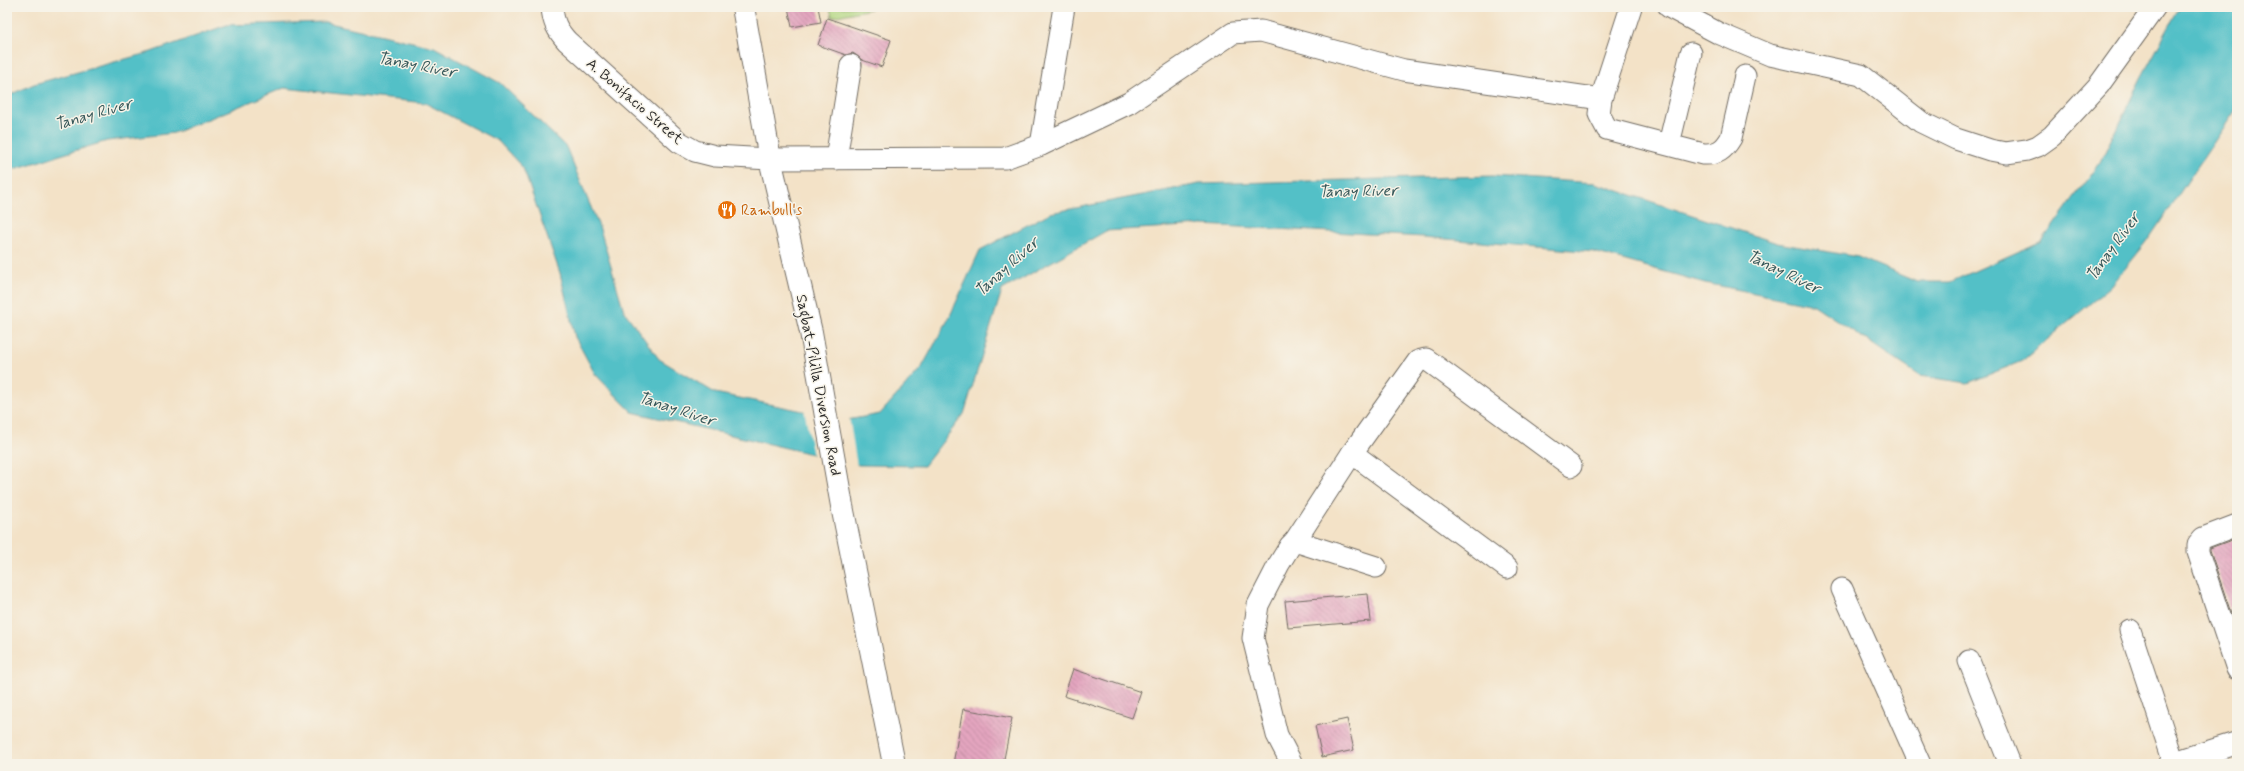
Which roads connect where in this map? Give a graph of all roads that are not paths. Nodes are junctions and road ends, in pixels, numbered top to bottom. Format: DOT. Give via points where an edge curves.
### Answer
graph roads {
  1 [pos="552,7"];
  2 [pos="742,7"];
  3 [pos="1064,7"];
  4 [pos="1631,7"];
  5 [pos="1669,7"];
  6 [pos="2155,7"];
  7 [pos="1691,53"];
  8 [pos="851,65"];
  9 [pos="1745,76"];
  10 [pos="1601,99"];
  11 [pos="1669,144"];
  12 [pos="1041,145"];
  13 [pos="770,158"];
  14 [pos="836,159"];
  15 [pos="1352,453"];
  16 [pos="1571,466"];
  17 [pos="2237,525"];
  18 [pos="1295,541"];
  19 [pos="1376,567"];
  20 [pos="1507,568"];
  21 [pos="1842,589"];
  22 [pos="2130,630"];
  23 [pos="1969,661"];
  24 [pos="2237,669"];
  25 [pos="2237,742"];
  26 [pos="2172,763"];
  27 [pos="894,764"];
  28 [pos="1292,764"];
  29 [pos="1920,764"];
  30 [pos="2010,764"];
  1 -- 13 [label="street, A. Bonifacio Street" via="557,30 567,41 679,142 695,151 715,156"];
  2 -- 13 [label="main road, Sagbat-Pililla Diversion Road"];
  3 -- 12 [label="street"];
  4 -- 10 [label="street"];
  5 -- 6 [label="street" via="1718,33 1770,55 1861,75 1921,122 1956,139 2006,153 2038,146 2052,136 2099,85"];
  7 -- 11 [label="street"];
  8 -- 14 [label="street"];
  9 -- 11 [label="street" via="1727,146 1713,155"];
  10 -- 11 [label="street" via="1599,114 1607,129"];
  10 -- 12 [label="street, A. Bonifacio Street" via="1404,70 1261,31 1247,31 1233,33 1129,103"];
  12 -- 14 [label="street, A. Bonifacio Street" via="1005,158"];
  13 -- 14 [label="street, A. Bonifacio Street"];
  13 -- 27 [label="main road, Sagbat-Pililla Diversion Road" via="812,332 842,506"];
  15 -- 16 [label="street" via="1413,366 1418,361 1426,359"];
  15 -- 18 [label="street"];
  15 -- 20 [label="street"];
  17 -- 24 [label="street" via="2203,538 2198,544 2198,552"];
  18 -- 19 [label="street"];
  18 -- 28 [label="street" via="1279,564 1258,605 1253,638 1277,735"];
  21 -- 29 [label="street"];
  22 -- 26 [label="street"];
  23 -- 30 [label="street"];
  25 -- 26 [label="main road"];
}
